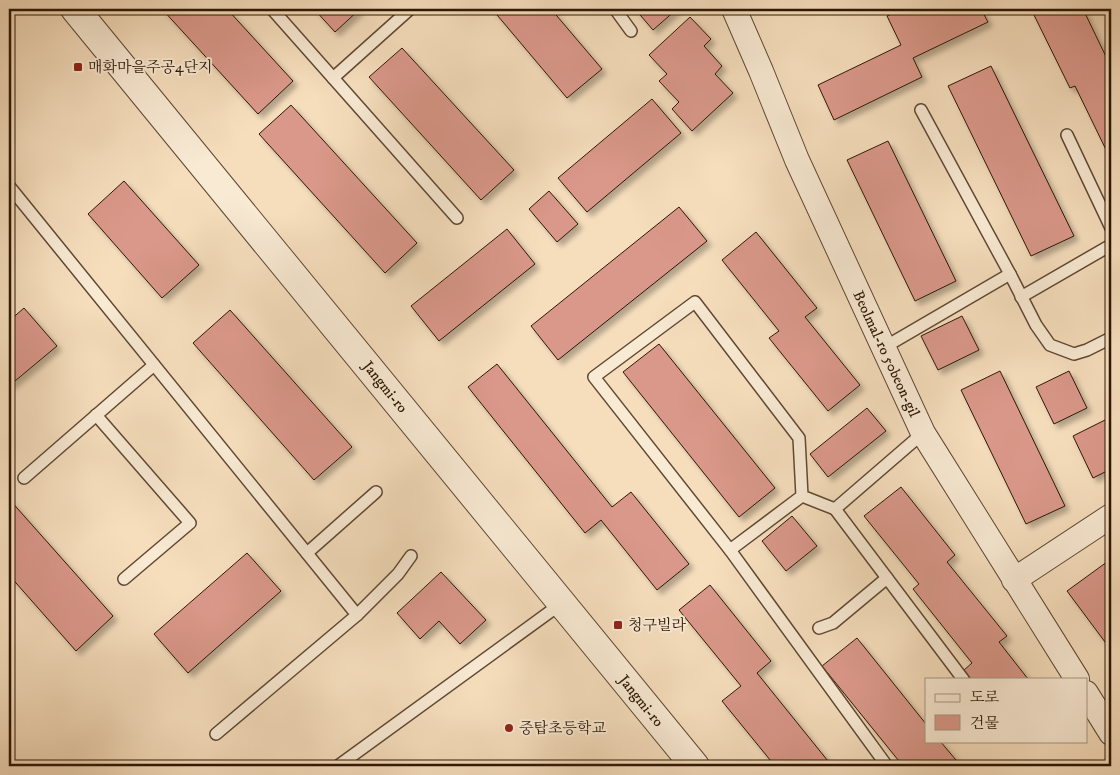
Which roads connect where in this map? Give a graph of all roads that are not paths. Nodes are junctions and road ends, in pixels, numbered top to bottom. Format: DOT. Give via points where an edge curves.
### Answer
graph roads {
  1 [pos="75,9"];
  2 [pos="272,9"];
  3 [pos="410,9"];
  4 [pos="615,9"];
  5 [pos="734,9"];
  6 [pos="631,31"];
  7 [pos="333,78"];
  8 [pos="921,110"];
  9 [pos="1067,135"];
  10 [pos="9,186"];
  11 [pos="457,218"];
  12 [pos="1111,228"];
  13 [pos="1111,245"];
  14 [pos="1010,274"];
  15 [pos="1021,297"];
  16 [pos="1111,338"];
  17 [pos="883,348"];
  18 [pos="154,365"];
  19 [pos="96,415"];
  20 [pos="923,433"];
  21 [pos="24,478"];
  22 [pos="376,492"];
  23 [pos="802,496"];
  24 [pos="835,509"];
  25 [pos="1111,516"];
  26 [pos="730,550"];
  27 [pos="307,553"];
  28 [pos="411,556"];
  29 [pos="887,578"];
  30 [pos="124,579"];
  31 [pos="1014,580"];
  32 [pos="562,603"];
  33 [pos="357,615"];
  34 [pos="819,628"];
  35 [pos="963,678"];
  36 [pos="1076,678"];
  37 [pos="1088,696"];
  38 [pos="1111,733"];
  39 [pos="216,734"];
  40 [pos="338,766"];
  41 [pos="694,766"];
  42 [pos="887,766"];
  1 -- 32 [label="street, Jangmi-ro"];
  2 -- 7 [label="lane"];
  3 -- 7 [label="lane"];
  4 -- 6 [label="lane"];
  5 -- 17 [label="street, Beolmal-ro 50beon-gil" via="797,160"];
  7 -- 11 [label="lane"];
  8 -- 14 [label="lane"];
  9 -- 12 [label="lane"];
  10 -- 18 [label="lane"];
  13 -- 15 [label="lane"];
  14 -- 15 [label="lane"];
  14 -- 17 [label="lane"];
  15 -- 16 [label="lane" via="1050,345 1074,354"];
  17 -- 20 [label="street, Beolmal-ro 50beon-gil"];
  18 -- 19 [label="lane"];
  18 -- 27 [label="lane"];
  19 -- 21 [label="lane"];
  19 -- 30 [label="lane" via="190,523"];
  20 -- 24 [label="lane"];
  20 -- 31 [label="street, Beolmal-ro 50beon-gil"];
  22 -- 27 [label="lane"];
  23 -- 24 [label="lane"];
  23 -- 26 [label="lane"];
  23 -- 26 [label="lane" via="799,438 695,302 594,377"];
  24 -- 29 [label="lane"];
  25 -- 31 [label="street"];
  26 -- 42 [label="lane"];
  27 -- 33 [label="lane"];
  28 -- 33 [label="lane" via="398,574"];
  29 -- 34 [label="lane" via="833,623"];
  29 -- 35 [label="lane"];
  31 -- 36 [label="street, Beolmal-ro 50beon-gil"];
  32 -- 40 [label="lane"];
  32 -- 41 [label="street, Jangmi-ro"];
  33 -- 39 [label="lane"];
  37 -- 38 [label="street"];
}
